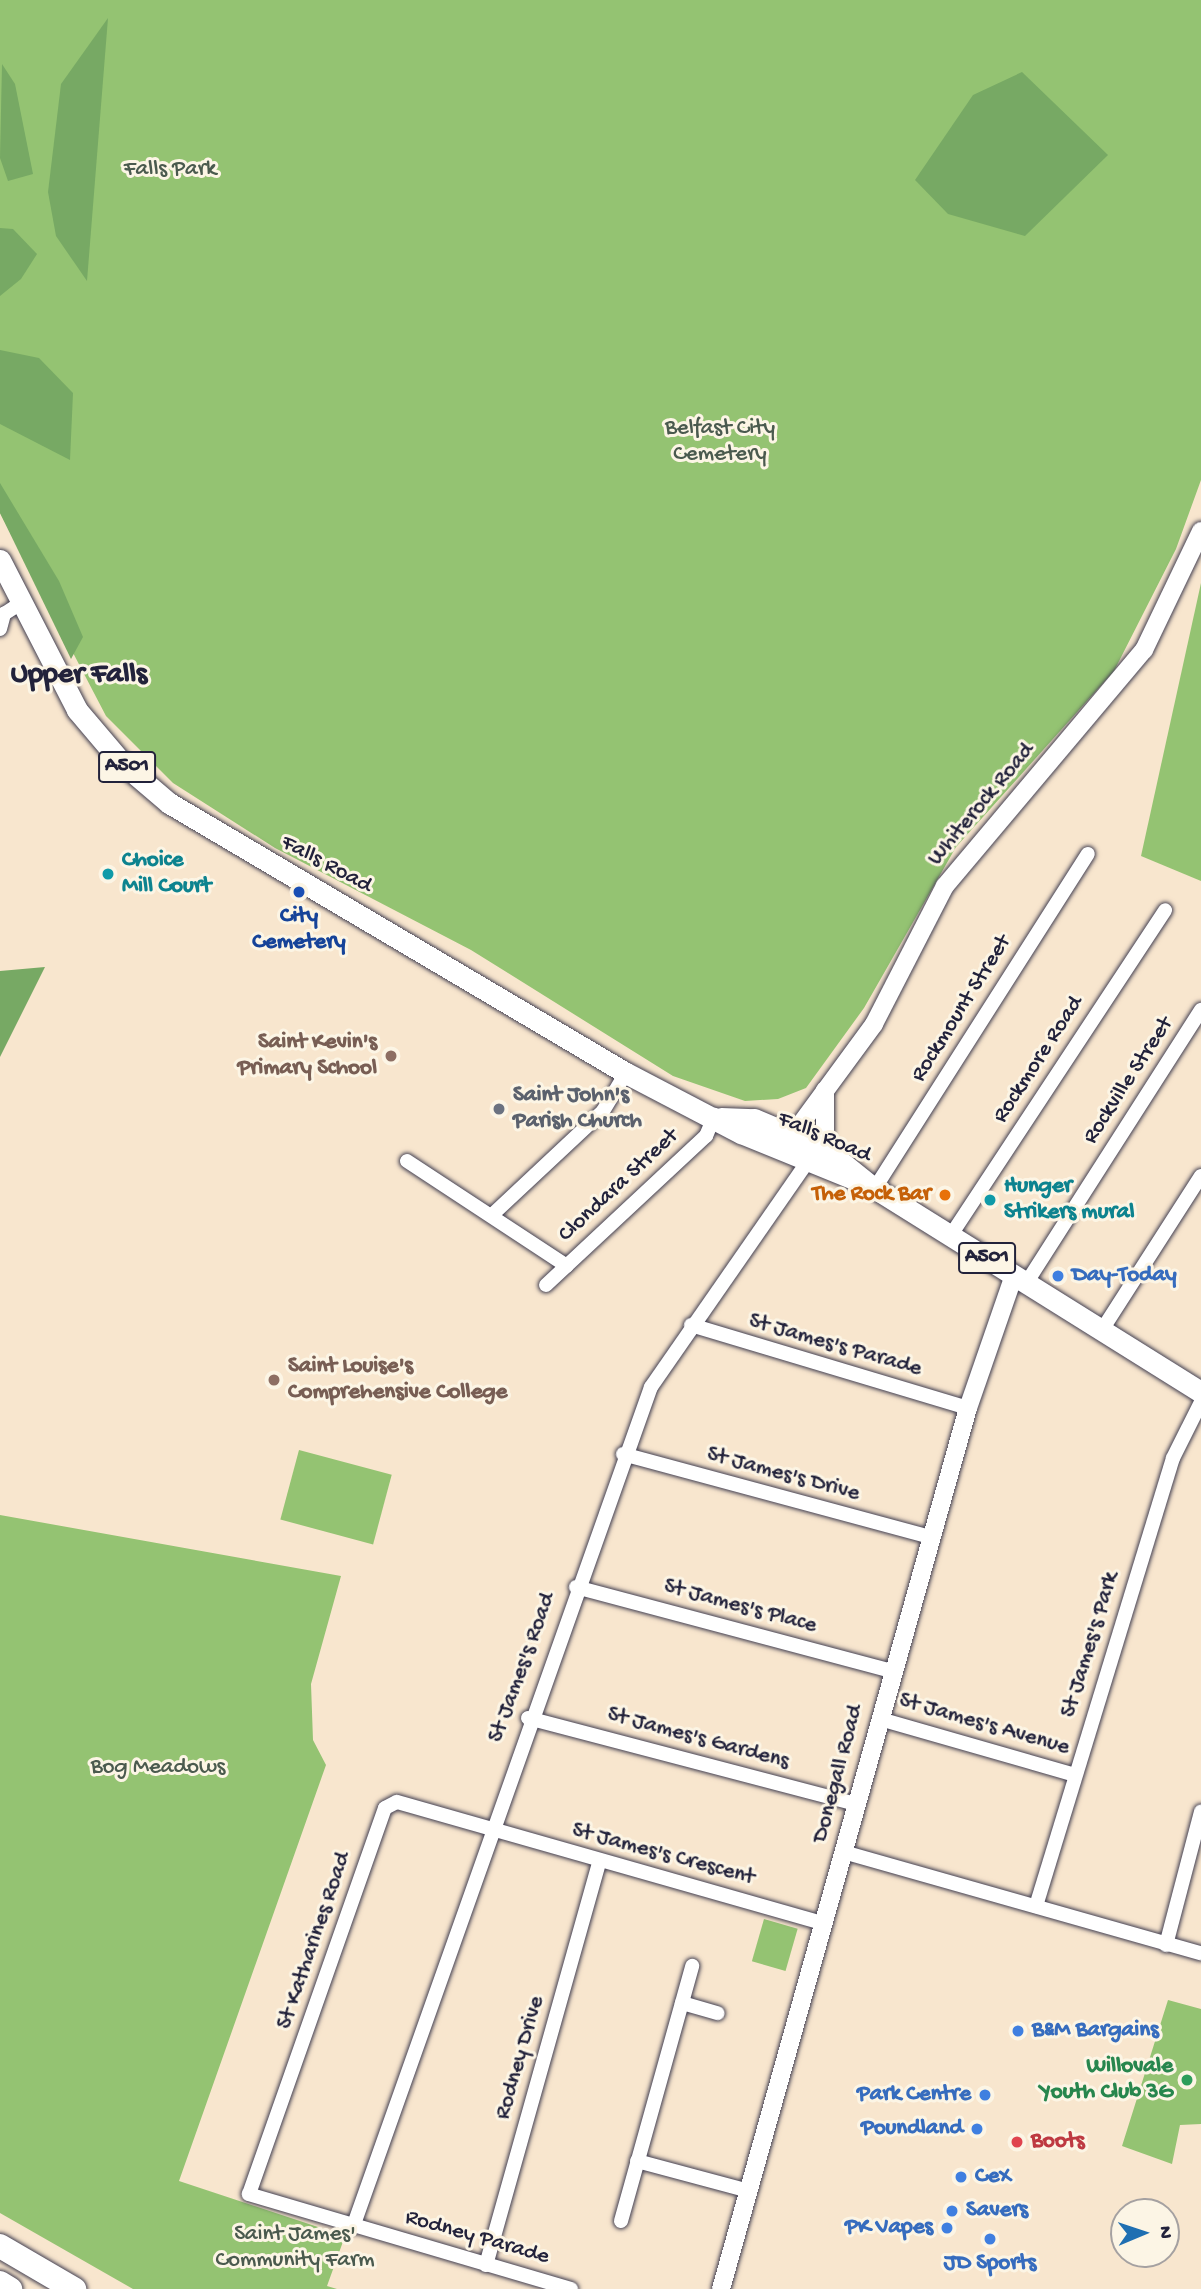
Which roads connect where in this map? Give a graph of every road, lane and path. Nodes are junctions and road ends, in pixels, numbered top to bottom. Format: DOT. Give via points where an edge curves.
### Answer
graph roads {
  1 [pos="1201,531"];
  2 [pos="0,560"];
  3 [pos="21,603"];
  4 [pos="0,629"];
  5 [pos="1088,854"];
  6 [pos="1165,910"];
  7 [pos="1201,1010"];
  8 [pos="626,1073"];
  9 [pos="825,1090"];
  10 [pos="718,1116"];
  11 [pos="787,1141"];
  12 [pos="817,1155"];
  13 [pos="407,1161"];
  14 [pos="1201,1176"];
  15 [pos="873,1187"];
  16 [pos="492,1215"];
  17 [pos="951,1235"];
  18 [pos="567,1266"];
  19 [pos="1020,1279"];
  20 [pos="546,1285"];
  21 [pos="691,1325"];
  22 [pos="1102,1330"];
  23 [pos="1201,1392"];
  24 [pos="1201,1402"];
  25 [pos="968,1408"];
  26 [pos="623,1454"];
  27 [pos="931,1538"];
  28 [pos="576,1587"];
  29 [pos="892,1671"];
  30 [pos="528,1718"];
  31 [pos="880,1719"];
  32 [pos="1075,1775"];
  33 [pos="856,1804"];
  34 [pos="1201,1812"];
  35 [pos="491,1830"];
  36 [pos="843,1852"];
  37 [pos="599,1862"];
  38 [pos="1036,1906"];
  39 [pos="825,1924"];
  40 [pos="1166,1945"];
  41 [pos="1201,1953"];
  42 [pos="692,1966"];
  43 [pos="682,2003"];
  44 [pos="718,2013"];
  45 [pos="637,2161"];
  46 [pos="749,2191"];
  47 [pos="250,2194"];
  48 [pos="621,2221"];
  49 [pos="353,2227"];
  50 [pos="0,2246"];
  51 [pos="486,2265"];
  52 [pos="0,2283"];
  53 [pos="10,2289"];
  54 [pos="75,2289"];
  55 [pos="571,2289"];
  56 [pos="721,2289"];
  1 -- 9 [label="street, Whiterock Road" via="1144,650 946,886 874,1024"];
  2 -- 3 [label="main road, Falls Road / A501"];
  3 -- 4 [label="street" via="4,614"];
  3 -- 8 [label="main road, Falls Road / A501" via="77,710 154,791 229,843 438,957"];
  5 -- 15 [label="street, Rockmount Street"];
  6 -- 17 [label="street, Rockmore Road"];
  7 -- 19 [label="street, Rockville Street"];
  8 -- 10 [label="main road, Falls Road / A501"];
  8 -- 16 [label="street" via="603,1111"];
  9 -- 11 [label="street, Whiterock Road"];
  9 -- 12 [label="street"];
  10 -- 11 [label="main road, Falls Road / A501"];
  10 -- 18 [label="street, Clondara Street" via="706,1136"];
  11 -- 12 [label="main road, Falls Road / A501"];
  12 -- 15 [label="main road, Falls Road / A501"];
  12 -- 21 [label="street, St James's Road"];
  13 -- 16 [label="street"];
  14 -- 22 [label="street"];
  15 -- 17 [label="main road, Falls Road / A501"];
  16 -- 18 [label="street"];
  17 -- 19 [label="main road, Falls Road / A501"];
  18 -- 20 [label="street, Clondara Street"];
  19 -- 22 [label="main road, Falls Road / A501"];
  19 -- 25 [label="street, Donegall Road"];
  21 -- 25 [label="street, St James's Parade"];
  21 -- 26 [label="street, St James's Road" via="651,1387"];
  22 -- 23 [label="main road, Falls Road / A501"];
  24 -- 32 [label="street, St James's Park" via="1173,1458"];
  25 -- 27 [label="street, Donegall Road"];
  26 -- 27 [label="street, St James's Drive"];
  26 -- 28 [label="street, St James's Road"];
  27 -- 29 [label="street, Donegall Road"];
  28 -- 29 [label="street, St James's Place"];
  28 -- 30 [label="street, St James's Road"];
  29 -- 31 [label="street, Donegall Road"];
  30 -- 33 [label="street, St James's Gardens"];
  30 -- 35 [label="street, St James's Road"];
  31 -- 32 [label="street, St James's Avenue"];
  31 -- 33 [label="street, Donegall Road"];
  32 -- 38 [label="street, St James's Park"];
  33 -- 36 [label="street, Donegall Road"];
  34 -- 40 [label="street"];
  35 -- 37 [label="street, St James's Crescent"];
  35 -- 47 [label="street, St Katharines Road" via="397,1802 385,1808"];
  35 -- 49 [label="street, St James's Road"];
  36 -- 38 [label="street"];
  36 -- 39 [label="street, Donegall Road"];
  37 -- 39 [label="street, St James's Crescent"];
  37 -- 51 [label="street, Rodney Drive"];
  38 -- 40 [label="street"];
  39 -- 46 [label="street, Donegall Road"];
  40 -- 41 [label="street"];
  42 -- 43 [label="street"];
  43 -- 44 [label="street"];
  43 -- 45 [label="street"];
  45 -- 46 [label="street"];
  45 -- 48 [label="street"];
  46 -- 56 [label="street, Donegall Road"];
  47 -- 49 [label="street, Rodney Parade"];
  49 -- 51 [label="street, Rodney Parade"];
  50 -- 54 [label="highway"];
  51 -- 55 [label="street, Rodney Parade"];
  52 -- 53 [label="highway"];
}
